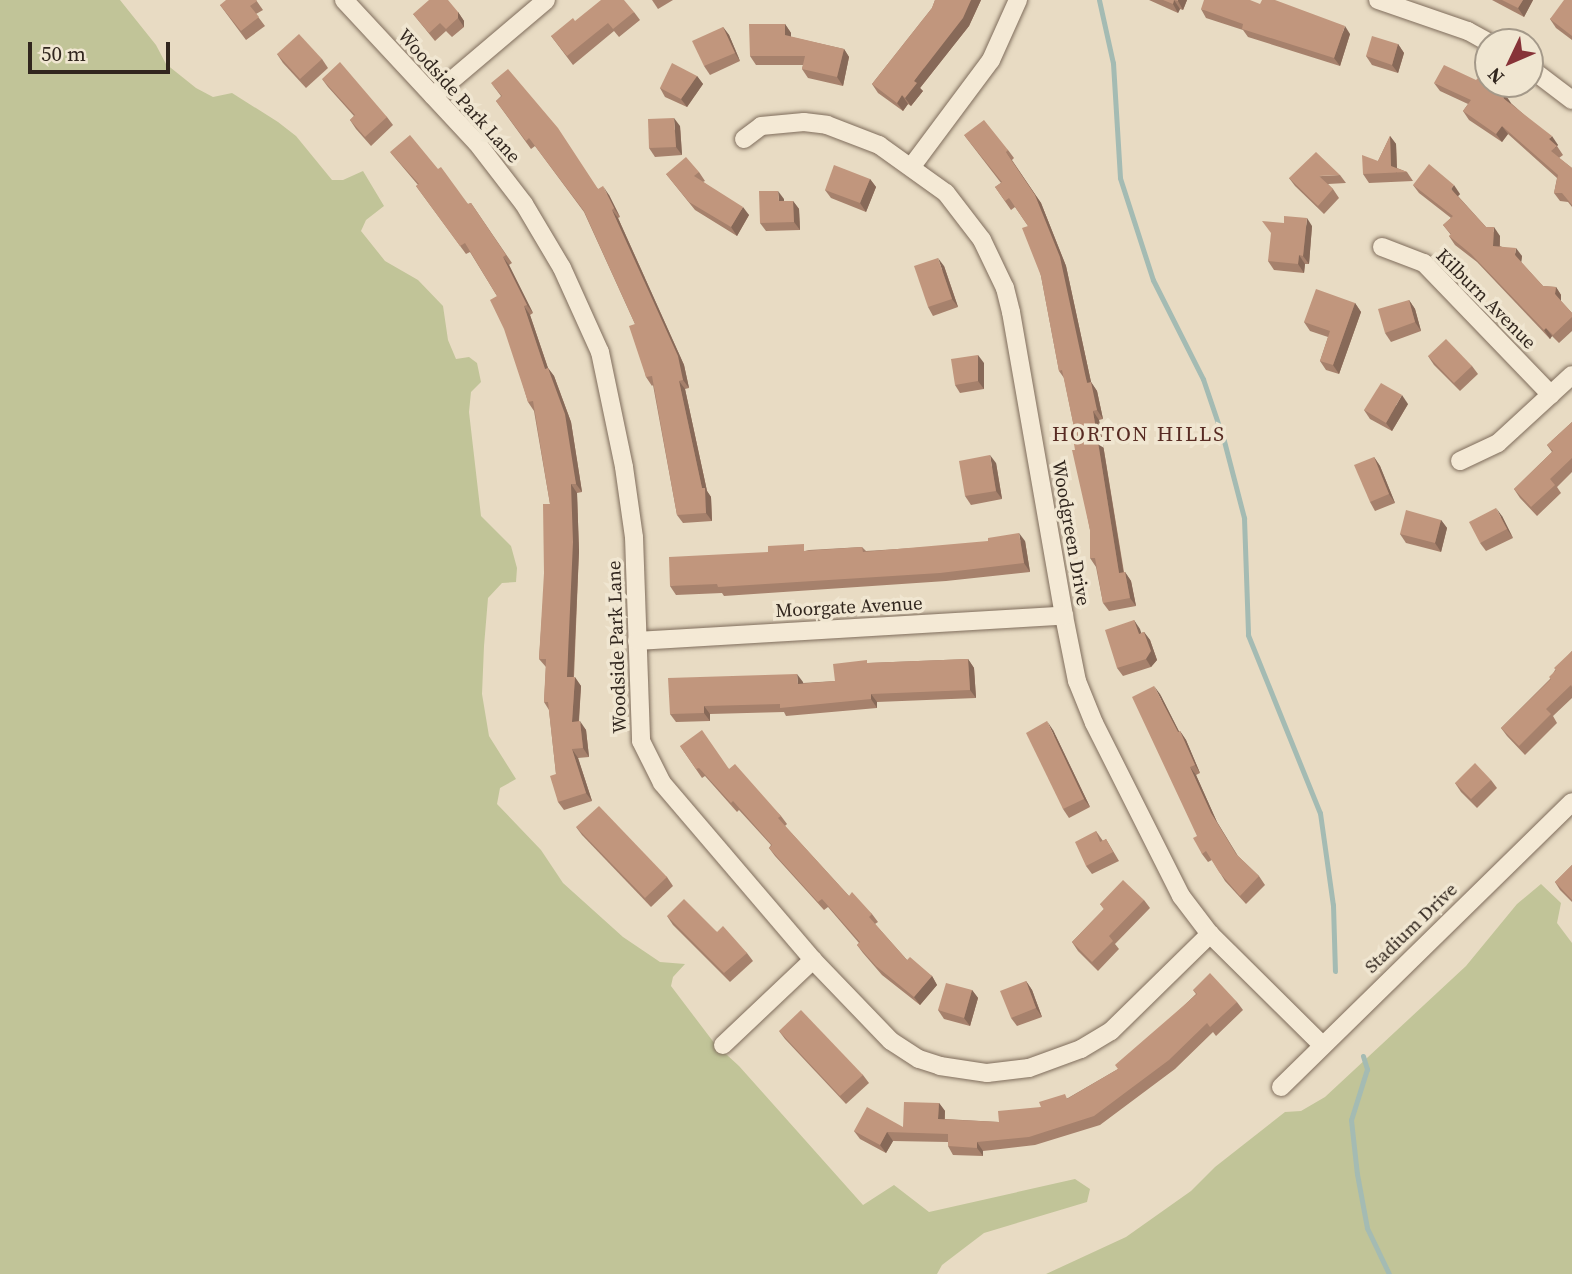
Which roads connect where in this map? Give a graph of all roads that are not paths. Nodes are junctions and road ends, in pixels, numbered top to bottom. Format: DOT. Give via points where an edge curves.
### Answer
graph roads {
  1 [pos="344,0"];
  2 [pos="546,0"];
  3 [pos="1018,0"];
  4 [pos="1378,0"];
  5 [pos="1474,35"];
  6 [pos="1544,79"];
  7 [pos="433,96"];
  8 [pos="1572,100"];
  9 [pos="744,139"];
  10 [pos="912,166"];
  11 [pos="1382,247"];
  12 [pos="1572,374"];
  13 [pos="1550,395"];
  14 [pos="1460,461"];
  15 [pos="1064,616"];
  16 [pos="637,641"];
  17 [pos="1572,802"];
  18 [pos="1210,934"];
  19 [pos="813,960"];
  20 [pos="723,1045"];
  21 [pos="1322,1045"];
  22 [pos="1281,1087"];
  1 -- 7 [label="street, Woodside Park Lane"];
  2 -- 7 [label="street"];
  3 -- 10 [label="street" via="991,60"];
  4 -- 5 [label="street"];
  6 -- 8 [label="street"];
  7 -- 16 [label="street, Woodside Park Lane" via="524,204 562,268 600,352 615,414 634,537"];
  9 -- 10 [label="street, Woodgreen Drive" via="761,126 779,122 815,124 879,145"];
  10 -- 15 [label="street, Woodgreen Drive" via="946,193 975,230 1005,288"];
  11 -- 13 [label="street, Kilburn Avenue" via="1424,263"];
  12 -- 13 [label="street"];
  13 -- 14 [label="street" via="1498,443"];
  15 -- 16 [label="street, Moorgate Avenue"];
  15 -- 18 [label="street, Woodgreen Drive" via="1077,681 1094,723 1181,896"];
  16 -- 19 [label="street, Woodside Park Lane" via="641,741 662,783"];
  17 -- 21 [label="street, Stadium Drive"];
  18 -- 19 [label="street, Woodside Park Lane" via="1111,1031 1081,1049 1029,1069 987,1073 919,1059 891,1041"];
  18 -- 21 [label="street, Woodgreen Drive"];
  19 -- 20 [label="street"];
  21 -- 22 [label="street, Stadium Drive"];
}
